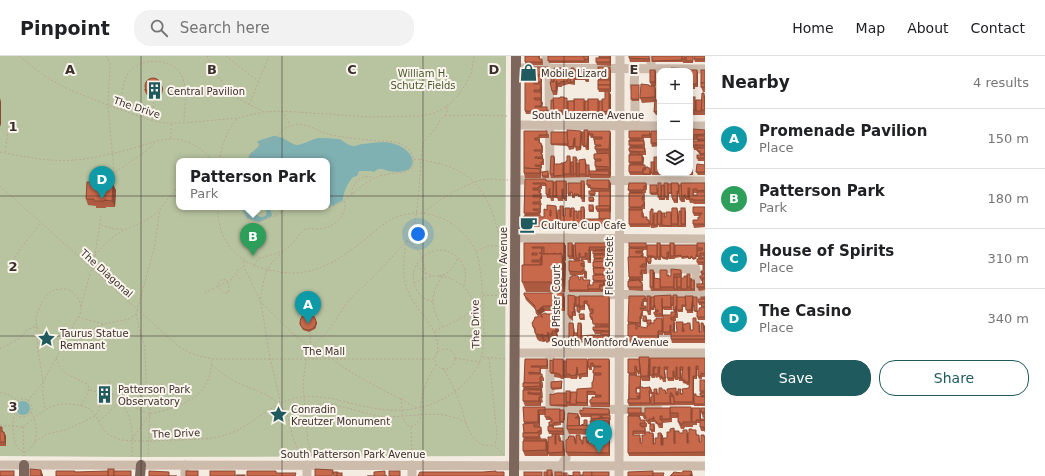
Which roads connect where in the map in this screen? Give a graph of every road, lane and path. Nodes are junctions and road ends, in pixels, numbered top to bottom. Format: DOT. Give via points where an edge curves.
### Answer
graph roads {
  1 [pos="18,56"];
  2 [pos="106,56"];
  3 [pos="207,56"];
  4 [pos="226,56"];
  5 [pos="269,56"];
  6 [pos="474,56"];
  7 [pos="516,56"];
  8 [pos="546,56"];
  9 [pos="620,56"];
  10 [pos="651,56"];
  11 [pos="516,68"];
  12 [pos="548,68"];
  13 [pos="620,68"];
  14 [pos="635,68"];
  15 [pos="651,68"];
  16 [pos="705,69"];
  17 [pos="620,80"];
  18 [pos="259,81"];
  19 [pos="154,99"];
  20 [pos="108,105"];
  21 [pos="249,105"];
  22 [pos="446,106"];
  23 [pos="621,108"];
  24 [pos="121,110"];
  25 [pos="282,111"];
  26 [pos="264,112"];
  27 [pos="444,116"];
  28 [pos="506,116"];
  29 [pos="238,118"];
  30 [pos="153,121"];
  31 [pos="184,123"];
  32 [pos="171,124"];
  33 [pos="516,125"];
  34 [pos="290,126"];
  35 [pos="550,126"];
  36 [pos="621,126"];
  37 [pos="635,126"];
  38 [pos="657,126"];
  39 [pos="693,126"];
  40 [pos="705,126"];
  41 [pos="8,132"];
  42 [pos="171,138"];
  43 [pos="156,141"];
  44 [pos="0,152"];
  45 [pos="4,153"];
  46 [pos="112,153"];
  47 [pos="210,158"];
  48 [pos="221,158"];
  49 [pos="249,158"];
  50 [pos="414,159"];
  51 [pos="421,160"];
  52 [pos="114,173"];
  53 [pos="376,177"];
  54 [pos="512,180"];
  55 [pos="550,181"];
  56 [pos="620,181"];
  57 [pos="705,181"];
  58 [pos="110,182"];
  59 [pos="476,183"];
  60 [pos="0,186"];
  61 [pos="176,189"];
  62 [pos="352,194"];
  63 [pos="344,201"];
  64 [pos="330,207"];
  65 [pos="160,209"];
  66 [pos="218,210"];
  67 [pos="243,210"];
  68 [pos="284,210"];
  69 [pos="416,212"];
  70 [pos="424,213"];
  71 [pos="101,216"];
  72 [pos="41,223"];
  73 [pos="100,225"];
  74 [pos="124,230"];
  75 [pos="515,238"];
  76 [pos="568,238"];
  77 [pos="620,238"];
  78 [pos="705,239"];
  79 [pos="407,241"];
  80 [pos="501,245"];
  81 [pos="506,245"];
  82 [pos="283,251"];
  83 [pos="476,251"];
  84 [pos="95,255"];
  85 [pos="421,258"];
  86 [pos="458,258"];
  87 [pos="244,260"];
  88 [pos="13,261"];
  89 [pos="417,264"];
  90 [pos="254,265"];
  91 [pos="244,267"];
  92 [pos="92,268"];
  93 [pos="648,268"];
  94 [pos="267,270"];
  95 [pos="426,274"];
  96 [pos="235,275"];
  97 [pos="432,276"];
  98 [pos="437,277"];
  99 [pos="442,277"];
  100 [pos="241,280"];
  101 [pos="228,282"];
  102 [pos="414,283"];
  103 [pos="463,286"];
  104 [pos="218,287"];
  105 [pos="205,294"];
  106 [pos="620,294"];
  107 [pos="701,294"];
  108 [pos="482,295"];
  109 [pos="515,295"];
  110 [pos="545,295"];
  111 [pos="567,295"];
  112 [pos="260,301"];
  113 [pos="433,302"];
  114 [pos="482,302"];
  115 [pos="476,307"];
  116 [pos="81,308"];
  117 [pos="137,310"];
  118 [pos="136,314"];
  119 [pos="78,318"];
  120 [pos="104,324"];
  121 [pos="36,326"];
  122 [pos="443,327"];
  123 [pos="434,331"];
  124 [pos="310,333"];
  125 [pos="64,338"];
  126 [pos="66,346"];
  127 [pos="311,348"];
  128 [pos="0,349"];
  129 [pos="620,352"];
  130 [pos="437,353"];
  131 [pos="515,353"];
  132 [pos="567,353"];
  133 [pos="705,353"];
  134 [pos="550,354"];
  135 [pos="56,357"];
  136 [pos="482,357"];
  137 [pos="270,358"];
  138 [pos="306,358"];
  139 [pos="310,358"];
  140 [pos="330,358"];
  141 [pos="455,358"];
  142 [pos="489,358"];
  143 [pos="505,358"];
  144 [pos="212,359"];
  145 [pos="435,359"];
  146 [pos="480,362"];
  147 [pos="436,364"];
  148 [pos="212,365"];
  149 [pos="442,368"];
  150 [pos="110,380"];
  151 [pos="43,382"];
  152 [pos="108,388"];
  153 [pos="89,390"];
  154 [pos="0,392"];
  155 [pos="97,392"];
  156 [pos="454,392"];
  157 [pos="304,397"];
  158 [pos="112,398"];
  159 [pos="401,398"];
  160 [pos="18,400"];
  161 [pos="28,401"];
  162 [pos="101,402"];
  163 [pos="121,404"];
  164 [pos="279,404"];
  165 [pos="81,406"];
  166 [pos="418,408"];
  167 [pos="421,408"];
  168 [pos="45,409"];
  169 [pos="666,409"];
  170 [pos="402,410"];
  171 [pos="537,410"];
  172 [pos="550,410"];
  173 [pos="567,410"];
  174 [pos="620,410"];
  175 [pos="31,411"];
  176 [pos="15,413"];
  177 [pos="150,413"];
  178 [pos="306,413"];
  179 [pos="421,415"];
  180 [pos="95,416"];
  181 [pos="34,417"];
  182 [pos="403,417"];
  183 [pos="98,421"];
  184 [pos="466,423"];
  185 [pos="0,425"];
  186 [pos="12,426"];
  187 [pos="23,427"];
  188 [pos="411,427"];
  189 [pos="132,440"];
  190 [pos="148,441"];
  191 [pos="34,442"];
  192 [pos="494,445"];
  193 [pos="24,452"];
  194 [pos="505,456"];
  195 [pos="132,457"];
  196 [pos="148,457"];
  197 [pos="299,457"];
  198 [pos="24,461"];
  199 [pos="310,461"];
  200 [pos="412,462"];
  201 [pos="0,465"];
  202 [pos="140,465"];
  203 [pos="185,465"];
  204 [pos="561,465"];
  205 [pos="619,465"];
  206 [pos="705,466"];
  207 [pos="514,471"];
  208 [pos="24,476"];
  209 [pos="140,476"];
  210 [pos="185,476"];
  211 [pos="307,476"];
  212 [pos="412,476"];
  213 [pos="556,476"];
  214 [pos="619,476"];
  1 -- 20 [label="path, The Drive" via="60,85"];
  2 -- 20 [label="path" via="110,62"];
  3 -- 21 [label="path, The Drive" via="227,88"];
  4 -- 18 [label="path"];
  5 -- 18 [label="path"];
  6 -- 22 [label="path, The Drive" via="471,74 466,84"];
  7 -- 11 [label="main road, Eastern Avenue"];
  8 -- 12 [label="street"];
  9 -- 13 [label="street, Fleet Street"];
  10 -- 15 [label="street"];
  11 -- 12 [label="street"];
  11 -- 33 [label="main road, Eastern Avenue"];
  12 -- 13 [label="street"];
  12 -- 35 [label="street"];
  13 -- 14 [label="street"];
  13 -- 17 [label="street, Fleet Street"];
  14 -- 15 [label="street"];
  14 -- 17 [label="street" via="634,83"];
  15 -- 16 [label="street" via="695,65"];
  17 -- 23 [label="street, Fleet Street"];
  18 -- 21 [label="path"];
  19 -- 30 [label="path"];
  20 -- 24 [label="path, The Drive"];
  20 -- 46 [label="path"];
  21 -- 26 [label="path, The Drive"];
  22 -- 25 [label="path, The Drive" via="431,114 406,116 370,117"];
  22 -- 27 [label="path"];
  23 -- 36 [label="street, Fleet Street"];
  23 -- 37 [label="street" via="635,104"];
  24 -- 30 [label="path, The Drive"];
  24 -- 31 [label="path" via="124,81 130,70 145,61 163,61 172,65 183,78"];
  25 -- 26 [label="path, The Drive"];
  25 -- 34 [label="path"];
  26 -- 29 [label="path, The Drive"];
  27 -- 28 [label="path"];
  27 -- 51 [label="path" via="423,144"];
  29 -- 31 [label="path, The Drive"];
  29 -- 48 [label="path" via="227,134"];
  30 -- 32 [label="path, The Drive"];
  31 -- 32 [label="path, The Drive"];
  32 -- 42 [label="path"];
  33 -- 35 [label="street, South Luzerne Avenue"];
  33 -- 54 [label="main road, Eastern Avenue"];
  34 -- 49 [label="path" via="275,139 265,141 249,155"];
  34 -- 50 [label="path" via="303,125 328,134 400,144"];
  35 -- 36 [label="street, South Luzerne Avenue"];
  35 -- 55 [label="street"];
  36 -- 37 [label="street, South Luzerne Avenue"];
  36 -- 56 [label="street, Fleet Street"];
  37 -- 38 [label="street, South Luzerne Avenue"];
  39 -- 40 [label="street"];
  41 -- 45 [label="path"];
  42 -- 43 [label="path"];
  42 -- 47 [label="path" via="190,143"];
  43 -- 46 [label="path"];
  43 -- 52 [label="path"];
  44 -- 45 [label="path"];
  45 -- 46 [label="path" via="38,160 59,160"];
  46 -- 52 [label="path"];
  50 -- 51 [label="path"];
  50 -- 53 [label="path" via="412,167 407,172"];
  51 -- 59 [label="path" via="454,168"];
  51 -- 69 [label="path"];
  52 -- 58 [label="path"];
  53 -- 62 [label="path"];
  53 -- 62 [label="path" via="363,177 354,185"];
  54 -- 55 [label="street"];
  54 -- 59 [label="path" via="486,180"];
  54 -- 75 [label="main road, Eastern Avenue"];
  55 -- 56 [label="street"];
  56 -- 57 [label="street"];
  56 -- 77 [label="street, Fleet Street"];
  59 -- 70 [label="path" via="434,203"];
  59 -- 80 [label="path" via="494,215"];
  60 -- 72 [label="path, The Diagonal"];
  61 -- 65 [label="path"];
  62 -- 63 [label="path"];
  63 -- 64 [label="path"];
  63 -- 82 [label="path" via="345,207 335,224 328,228 303,231"];
  65 -- 74 [label="path" via="142,223"];
  65 -- 117 [label="path" via="158,232"];
  66 -- 87 [label="path, The Drive" via="219,227 224,238 229,247"];
  67 -- 68 [label="path" via="247,218 259,222"];
  69 -- 70 [label="path, The Drive"];
  69 -- 79 [label="path" via="415,224"];
  69 -- 94 [label="path, The Drive" via="390,220 347,253 317,269 294,273"];
  70 -- 83 [label="path, The Drive" via="453,224"];
  71 -- 73 [label="path"];
  72 -- 88 [label="path"];
  72 -- 92 [label="path, The Diagonal"];
  73 -- 74 [label="path"];
  73 -- 84 [label="path"];
  74 -- 84 [label="path" via="107,242"];
  75 -- 76 [label="street"];
  75 -- 109 [label="main road, Eastern Avenue"];
  76 -- 77 [label="street"];
  76 -- 111 [label="street, Pfister Court"];
  77 -- 78 [label="street"];
  77 -- 106 [label="street, Fleet Street"];
  79 -- 85 [label="path" via="417,247"];
  79 -- 123 [label="path" via="404,272 407,289"];
  79 -- 127 [label="path" via="348,301 329,330"];
  80 -- 81 [label="path"];
  80 -- 83 [label="path"];
  82 -- 90 [label="path" via="258,259"];
  82 -- 94 [label="path"];
  83 -- 108 [label="path, The Drive"];
  84 -- 92 [label="path"];
  85 -- 86 [label="path" via="430,252 443,250"];
  85 -- 89 [label="path"];
  85 -- 95 [label="path"];
  86 -- 98 [label="path" via="451,270"];
  86 -- 103 [label="path" via="465,273"];
  87 -- 90 [label="path, The Drive"];
  87 -- 91 [label="path"];
  89 -- 95 [label="path"];
  89 -- 102 [label="path"];
  90 -- 94 [label="path, The Drive"];
  91 -- 96 [label="path"];
  91 -- 112 [label="path"];
  92 -- 116 [label="path"];
  92 -- 117 [label="path, The Diagonal"];
  93 -- 107 [label="street" via="696,269"];
  94 -- 112 [label="path"];
  95 -- 97 [label="path"];
  96 -- 100 [label="path"];
  96 -- 101 [label="path"];
  97 -- 98 [label="path"];
  97 -- 102 [label="path"];
  98 -- 99 [label="path"];
  99 -- 103 [label="path"];
  99 -- 113 [label="path" via="436,285"];
  101 -- 104 [label="path"];
  101 -- 104 [label="path" via="225,279 221,280"];
  101 -- 104 [label="path" via="228,293 223,294"];
  102 -- 113 [label="path" via="420,295"];
  103 -- 115 [label="path"];
  104 -- 105 [label="path"];
  106 -- 107 [label="street"];
  106 -- 111 [label="street"];
  106 -- 129 [label="street, Fleet Street"];
  108 -- 109 [label="path"];
  108 -- 114 [label="path, The Drive"];
  109 -- 131 [label="main road, Eastern Avenue"];
  110 -- 111 [label="street"];
  111 -- 132 [label="street, Pfister Court"];
  112 -- 127 [label="path"];
  112 -- 137 [label="path"];
  113 -- 122 [label="path" via="436,317"];
  114 -- 115 [label="path"];
  114 -- 136 [label="path, The Drive"];
  115 -- 122 [label="path" via="452,324"];
  116 -- 119 [label="path"];
  116 -- 121 [label="path" via="78,298 70,290 55,290 43,299 36,316"];
  117 -- 118 [label="path"];
  117 -- 144 [label="path, The Diagonal" via="185,351"];
  118 -- 120 [label="path" via="129,319"];
  118 -- 177 [label="path" via="145,348"];
  119 -- 120 [label="path"];
  119 -- 125 [label="path" via="70,333"];
  120 -- 126 [label="path"];
  121 -- 125 [label="path" via="47,338"];
  121 -- 128 [label="path"];
  121 -- 151 [label="path"];
  122 -- 123 [label="path"];
  123 -- 130 [label="path" via="438,343"];
  124 -- 127 [label="path"];
  125 -- 126 [label="path"];
  126 -- 135 [label="path"];
  127 -- 139 [label="path"];
  129 -- 132 [label="street, South Montford Avenue"];
  129 -- 133 [label="street, South Montford Avenue"];
  129 -- 174 [label="street, Fleet Street"];
  130 -- 141 [label="path" via="447,349"];
  130 -- 145 [label="path"];
  131 -- 134 [label="street, South Montford Avenue"];
  131 -- 207 [label="main road, Eastern Avenue" via="519,410"];
  132 -- 134 [label="street, South Montford Avenue"];
  134 -- 172 [label="street"];
  135 -- 151 [label="path"];
  135 -- 153 [label="path" via="64,372 86,384"];
  136 -- 142 [label="path"];
  136 -- 146 [label="path, The Drive"];
  137 -- 138 [label="path, The Mall"];
  137 -- 144 [label="path, The Mall"];
  137 -- 164 [label="path"];
  138 -- 139 [label="path, The Mall"];
  138 -- 157 [label="path"];
  139 -- 140 [label="path, The Mall"];
  140 -- 145 [label="path, The Mall"];
  140 -- 159 [label="path" via="359,378"];
  141 -- 146 [label="path"];
  141 -- 149 [label="path" via="451,366"];
  142 -- 143 [label="path"];
  142 -- 192 [label="path" via="496,429"];
  144 -- 148 [label="path"];
  145 -- 147 [label="path"];
  146 -- 156 [label="path, The Drive" via="472,375"];
  147 -- 149 [label="path"];
  147 -- 167 [label="path" via="426,384"];
  148 -- 164 [label="path" via="222,374"];
  148 -- 177 [label="path" via="208,380 196,396 177,406"];
  149 -- 156 [label="path"];
  150 -- 152 [label="path"];
  151 -- 161 [label="path"];
  151 -- 168 [label="path"];
  152 -- 155 [label="path" via="102,388"];
  152 -- 158 [label="path" via="112,392"];
  153 -- 155 [label="path"];
  153 -- 165 [label="path"];
  154 -- 160 [label="path"];
  155 -- 162 [label="path" via="97,398"];
  156 -- 167 [label="path, The Drive"];
  156 -- 184 [label="path"];
  157 -- 164 [label="path, The Drive"];
  157 -- 170 [label="path, The Drive" via="327,398 376,409"];
  157 -- 178 [label="path"];
  158 -- 162 [label="path" via="109,402"];
  158 -- 163 [label="path"];
  159 -- 166 [label="path"];
  159 -- 170 [label="path"];
  160 -- 161 [label="path"];
  160 -- 176 [label="path" via="14,406"];
  161 -- 175 [label="path"];
  162 -- 180 [label="path"];
  163 -- 177 [label="path"];
  163 -- 183 [label="path"];
  163 -- 189 [label="path" via="129,417"];
  164 -- 190 [label="path, The Drive" via="233,432 214,438"];
  164 -- 197 [label="path" via="290,422"];
  165 -- 168 [label="path" via="57,405"];
  165 -- 180 [label="path, The Drive"];
  166 -- 167 [label="path, The Drive"];
  166 -- 170 [label="path, The Drive"];
  167 -- 179 [label="path"];
  168 -- 181 [label="path"];
  169 -- 174 [label="street"];
  170 -- 182 [label="path"];
  171 -- 172 [label="street"];
  172 -- 173 [label="street"];
  173 -- 174 [label="street"];
  173 -- 204 [label="street" via="566,458"];
  174 -- 205 [label="street, Fleet Street"];
  175 -- 176 [label="path" via="24,417"];
  175 -- 181 [label="path"];
  176 -- 186 [label="path"];
  177 -- 189 [label="path"];
  177 -- 190 [label="path"];
  178 -- 182 [label="path" via="314,406 325,403 378,416"];
  178 -- 199 [label="path"];
  179 -- 182 [label="path"];
  179 -- 184 [label="path" via="452,416"];
  179 -- 188 [label="path" via="417,423"];
  180 -- 183 [label="path, The Drive"];
  180 -- 191 [label="path"];
  181 -- 187 [label="path"];
  181 -- 191 [label="path"];
  182 -- 188 [label="path" via="405,423"];
  183 -- 189 [label="path, The Drive" via="111,436"];
  184 -- 192 [label="path" via="476,441 484,445"];
  185 -- 186 [label="path"];
  186 -- 187 [label="path"];
  186 -- 193 [label="path" via="15,442"];
  187 -- 193 [label="path"];
  188 -- 200 [label="path"];
  189 -- 190 [label="path, The Drive"];
  189 -- 195 [label="path"];
  190 -- 196 [label="path"];
  191 -- 193 [label="path" via="29,450"];
  192 -- 194 [label="path"];
  193 -- 198 [label="path"];
  198 -- 201 [label="street, South Patterson Park Avenue"];
  198 -- 202 [label="street, South Patterson Park Avenue"];
  198 -- 208 [label="main road"];
  199 -- 200 [label="street, South Patterson Park Avenue"];
  199 -- 203 [label="street, South Patterson Park Avenue"];
  199 -- 211 [label="street"];
  200 -- 207 [label="street, South Patterson Park Avenue"];
  200 -- 212 [label="street"];
  202 -- 203 [label="street, South Patterson Park Avenue"];
  202 -- 209 [label="main road"];
  203 -- 210 [label="street"];
  204 -- 205 [label="street, South Patterson Park Avenue"];
  204 -- 207 [label="street, South Patterson Park Avenue"];
  204 -- 213 [label="street"];
  205 -- 206 [label="street, South Patterson Park Avenue"];
  205 -- 214 [label="street, Fleet Street"];
}
